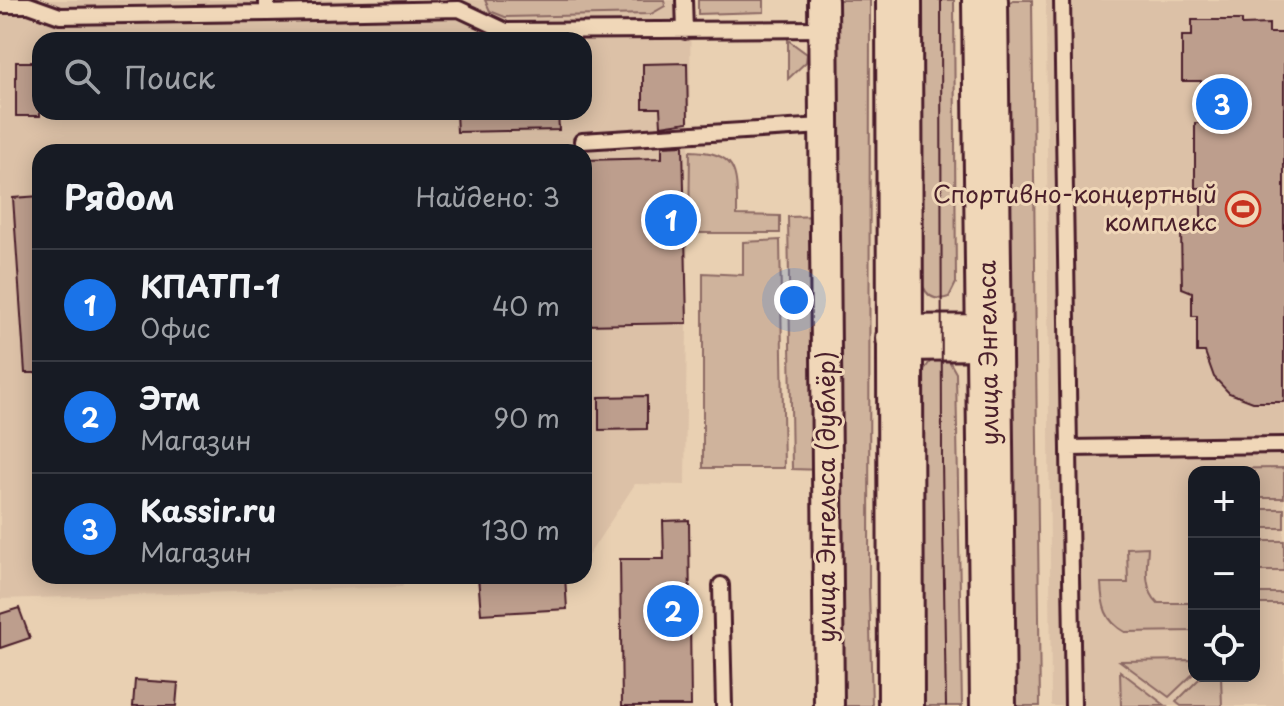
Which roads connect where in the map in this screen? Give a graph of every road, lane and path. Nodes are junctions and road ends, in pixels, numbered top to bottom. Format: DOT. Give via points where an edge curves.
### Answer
graph roads {
  1 [pos="684,0"];
  2 [pos="823,0"];
  3 [pos="899,0"];
  4 [pos="985,0"];
  5 [pos="1062,0"];
  6 [pos="0,5"];
  7 [pos="267,7"];
  8 [pos="823,29"];
  9 [pos="685,31"];
  10 [pos="823,126"];
  11 [pos="582,141"];
  12 [pos="989,337"];
  13 [pos="899,338"];
  14 [pos="1284,445"];
  15 [pos="1069,448"];
  16 [pos="721,585"];
  17 [pos="724,706"];
  18 [pos="829,706"];
  19 [pos="901,706"];
  20 [pos="993,706"];
  21 [pos="1073,706"];
  1 -- 9 [label="lane"];
  2 -- 8 [label="street, улица Энгельса (дублёр)"];
  3 -- 13 [label="main road"];
  4 -- 12 [label="main road, улица Энгельса"];
  5 -- 15 [label="lane"];
  6 -- 7 [label="lane" via="29,5 60,16"];
  7 -- 9 [label="lane" via="459,9 506,31"];
  8 -- 9 [label="lane"];
  8 -- 10 [label="street, улица Энгельса (дублёр)"];
  10 -- 11 [label="lane"];
  10 -- 18 [label="street, улица Энгельса (дублёр)"];
  12 -- 13 [label="main road"];
  12 -- 20 [label="main road, улица Энгельса"];
  13 -- 19 [label="main road"];
  14 -- 15 [label="lane"];
  15 -- 21 [label="lane"];
  16 -- 17 [label="lane"];
}
